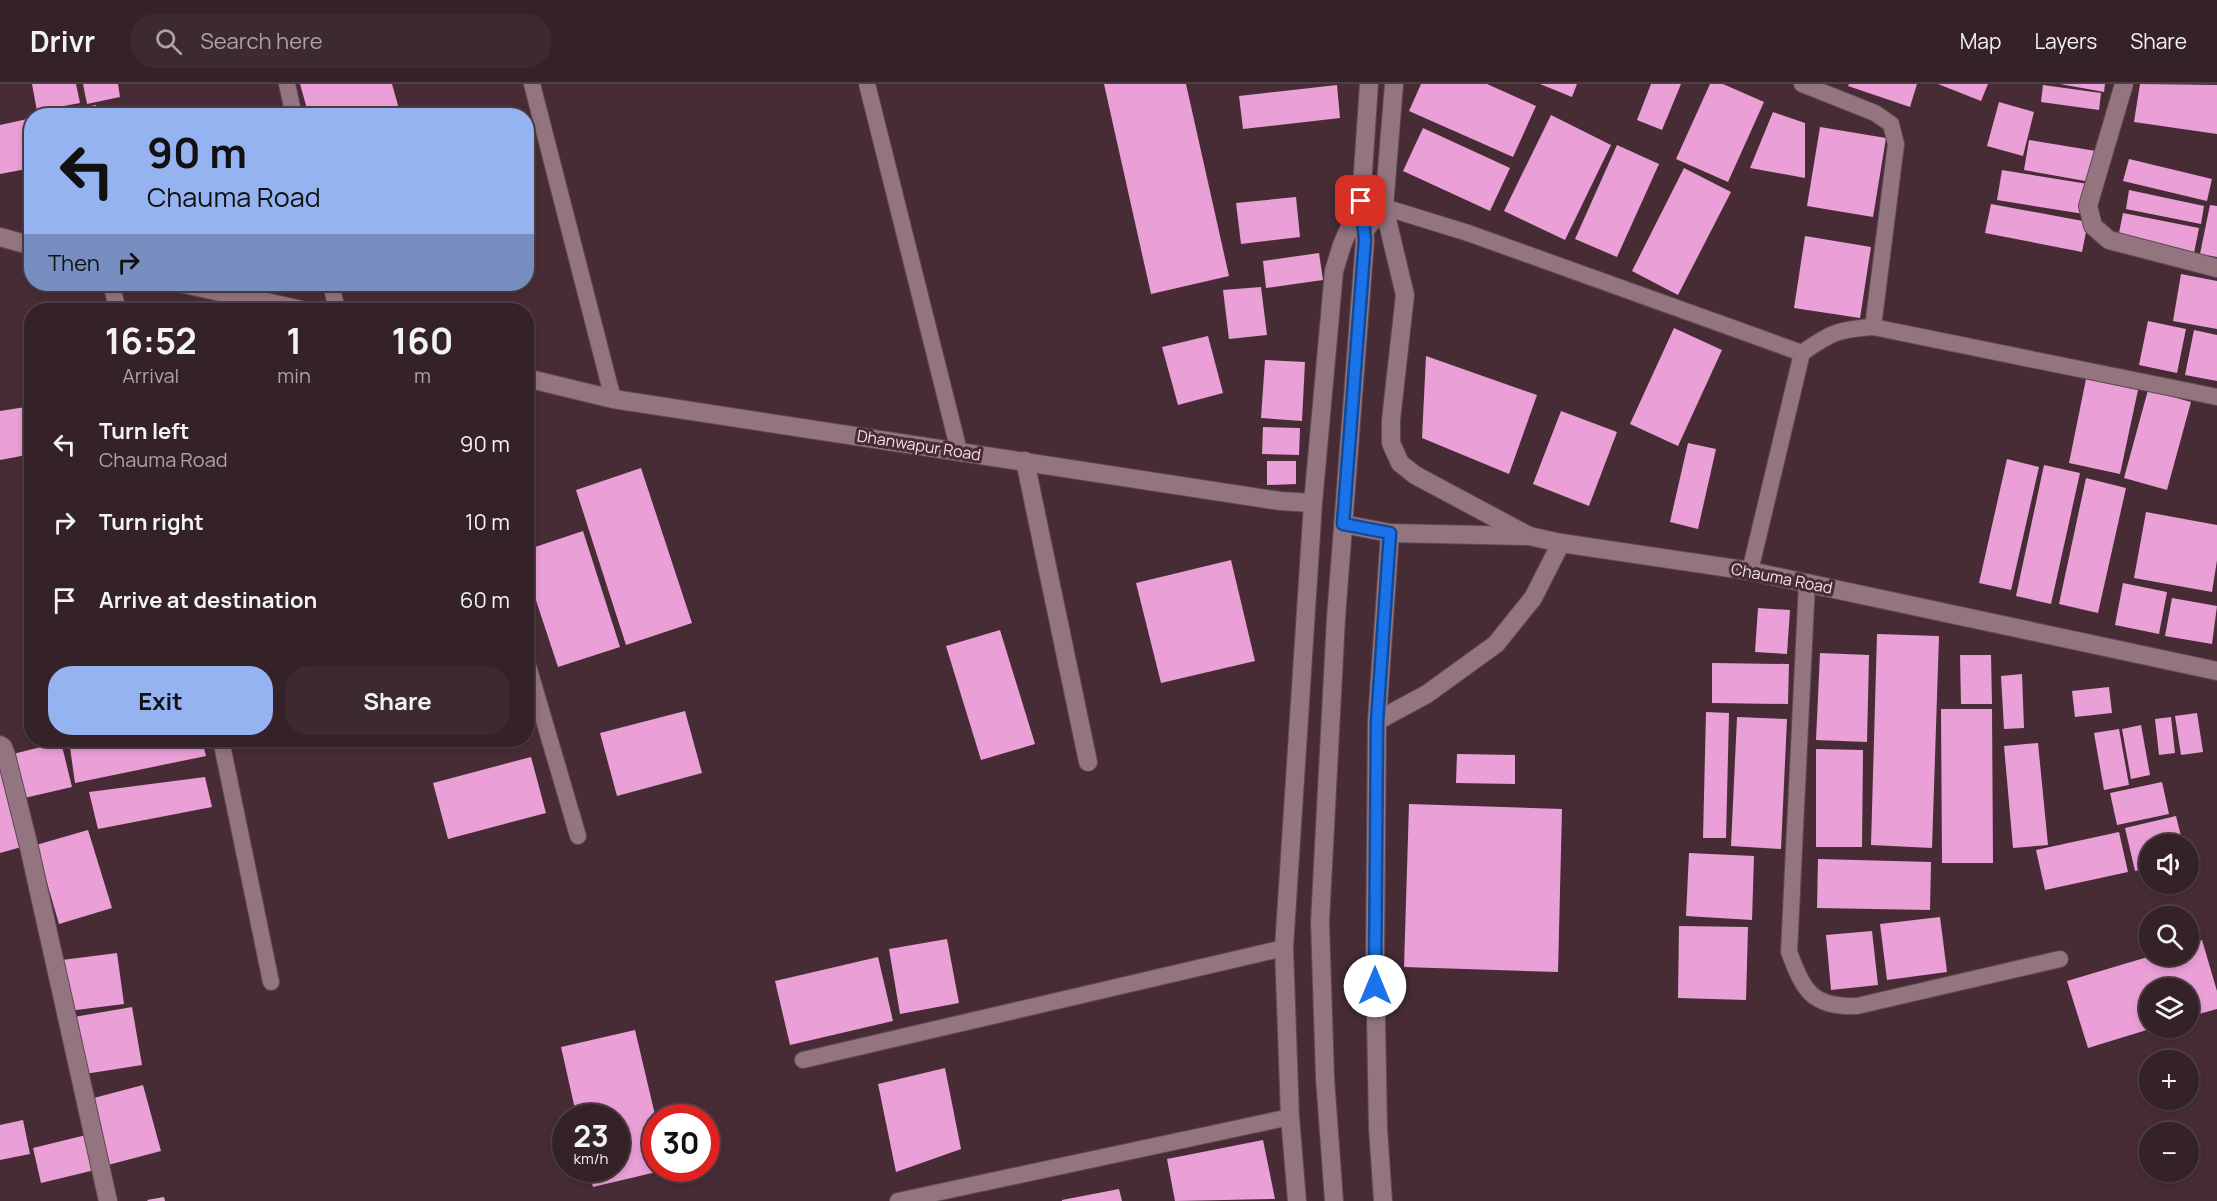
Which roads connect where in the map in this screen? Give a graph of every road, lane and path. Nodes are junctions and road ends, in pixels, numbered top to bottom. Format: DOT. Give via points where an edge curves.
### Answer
graph roads {
  1 [pos="287,84"];
  2 [pos="532,84"];
  3 [pos="867,84"];
  4 [pos="1369,84"];
  5 [pos="1394,84"];
  6 [pos="1802,84"];
  7 [pos="2124,84"];
  8 [pos="292,108"];
  9 [pos="1361,201"];
  10 [pos="1384,207"];
  11 [pos="1365,230"];
  12 [pos="0,237"];
  13 [pos="24,244"];
  14 [pos="2217,268"];
  15 [pos="216,291"];
  16 [pos="270,303"];
  17 [pos="1873,327"];
  18 [pos="1802,353"];
  19 [pos="534,380"];
  20 [pos="2217,397"];
  21 [pos="613,399"];
  22 [pos="959,451"];
  23 [pos="1024,461"];
  24 [pos="1313,503"];
  25 [pos="1343,524"];
  26 [pos="1390,533"];
  27 [pos="1529,536"];
  28 [pos="1562,543"];
  29 [pos="1750,571"];
  30 [pos="1807,582"];
  31 [pos="2217,671"];
  32 [pos="534,686"];
  33 [pos="1377,721"];
  34 [pos="0,745"];
  35 [pos="222,747"];
  36 [pos="1088,762"];
  37 [pos="578,836"];
  38 [pos="1284,948"];
  39 [pos="2060,958"];
  40 [pos="271,982"];
  41 [pos="803,1060"];
  42 [pos="1290,1117"];
  43 [pos="108,1201"];
  44 [pos="898,1201"];
  45 [pos="1297,1201"];
  46 [pos="1334,1201"];
  47 [pos="1383,1201"];
  1 -- 8 [label="lane"];
  2 -- 21 [label="lane"];
  3 -- 22 [label="lane"];
  4 -- 9 [label="street"];
  5 -- 10 [label="street"];
  6 -- 17 [label="lane" via="1875,112 1891,124 1896,144"];
  7 -- 14 [label="street" via="2088,206 2093,226 2109,240"];
  9 -- 11 [label="street"];
  9 -- 24 [label="street" via="1334,271"];
  10 -- 11 [label="street"];
  10 -- 18 [label="lane" via="1468,233"];
  10 -- 27 [label="street" via="1405,295 1391,443 1400,463 1415,475"];
  11 -- 25 [label="street"];
  12 -- 13 [label="street"];
  15 -- 16 [label="street"];
  17 -- 18 [label="lane" via="1845,329 1824,337"];
  17 -- 20 [label="lane"];
  18 -- 29 [label="lane"];
  19 -- 21 [label="street, Dhanwapur Road"];
  21 -- 22 [label="street, Dhanwapur Road"];
  22 -- 23 [label="street, Dhanwapur Road"];
  23 -- 24 [label="street, Dhanwapur Road"];
  23 -- 36 [label="street"];
  24 -- 38 [label="street"];
  25 -- 26 [label="street, Chauma Road"];
  25 -- 46 [label="street" via="1320,922"];
  26 -- 27 [label="street, Chauma Road"];
  26 -- 33 [label="street"];
  27 -- 28 [label="street, Chauma Road"];
  28 -- 29 [label="street, Chauma Road"];
  28 -- 33 [label="street" via="1533,598 1496,644 1427,694"];
  29 -- 30 [label="street, Chauma Road"];
  30 -- 31 [label="street, Chauma Road"];
  30 -- 39 [label="lane" via="1790,952 1801,983 1821,1002 1857,1006"];
  32 -- 37 [label="lane"];
  33 -- 47 [label="street" via="1375,986"];
  34 -- 43 [label="street" via="6,755 29,847"];
  35 -- 40 [label="lane"];
  38 -- 41 [label="lane"];
  38 -- 42 [label="street"];
  42 -- 44 [label="lane"];
  42 -- 45 [label="street"];
}
